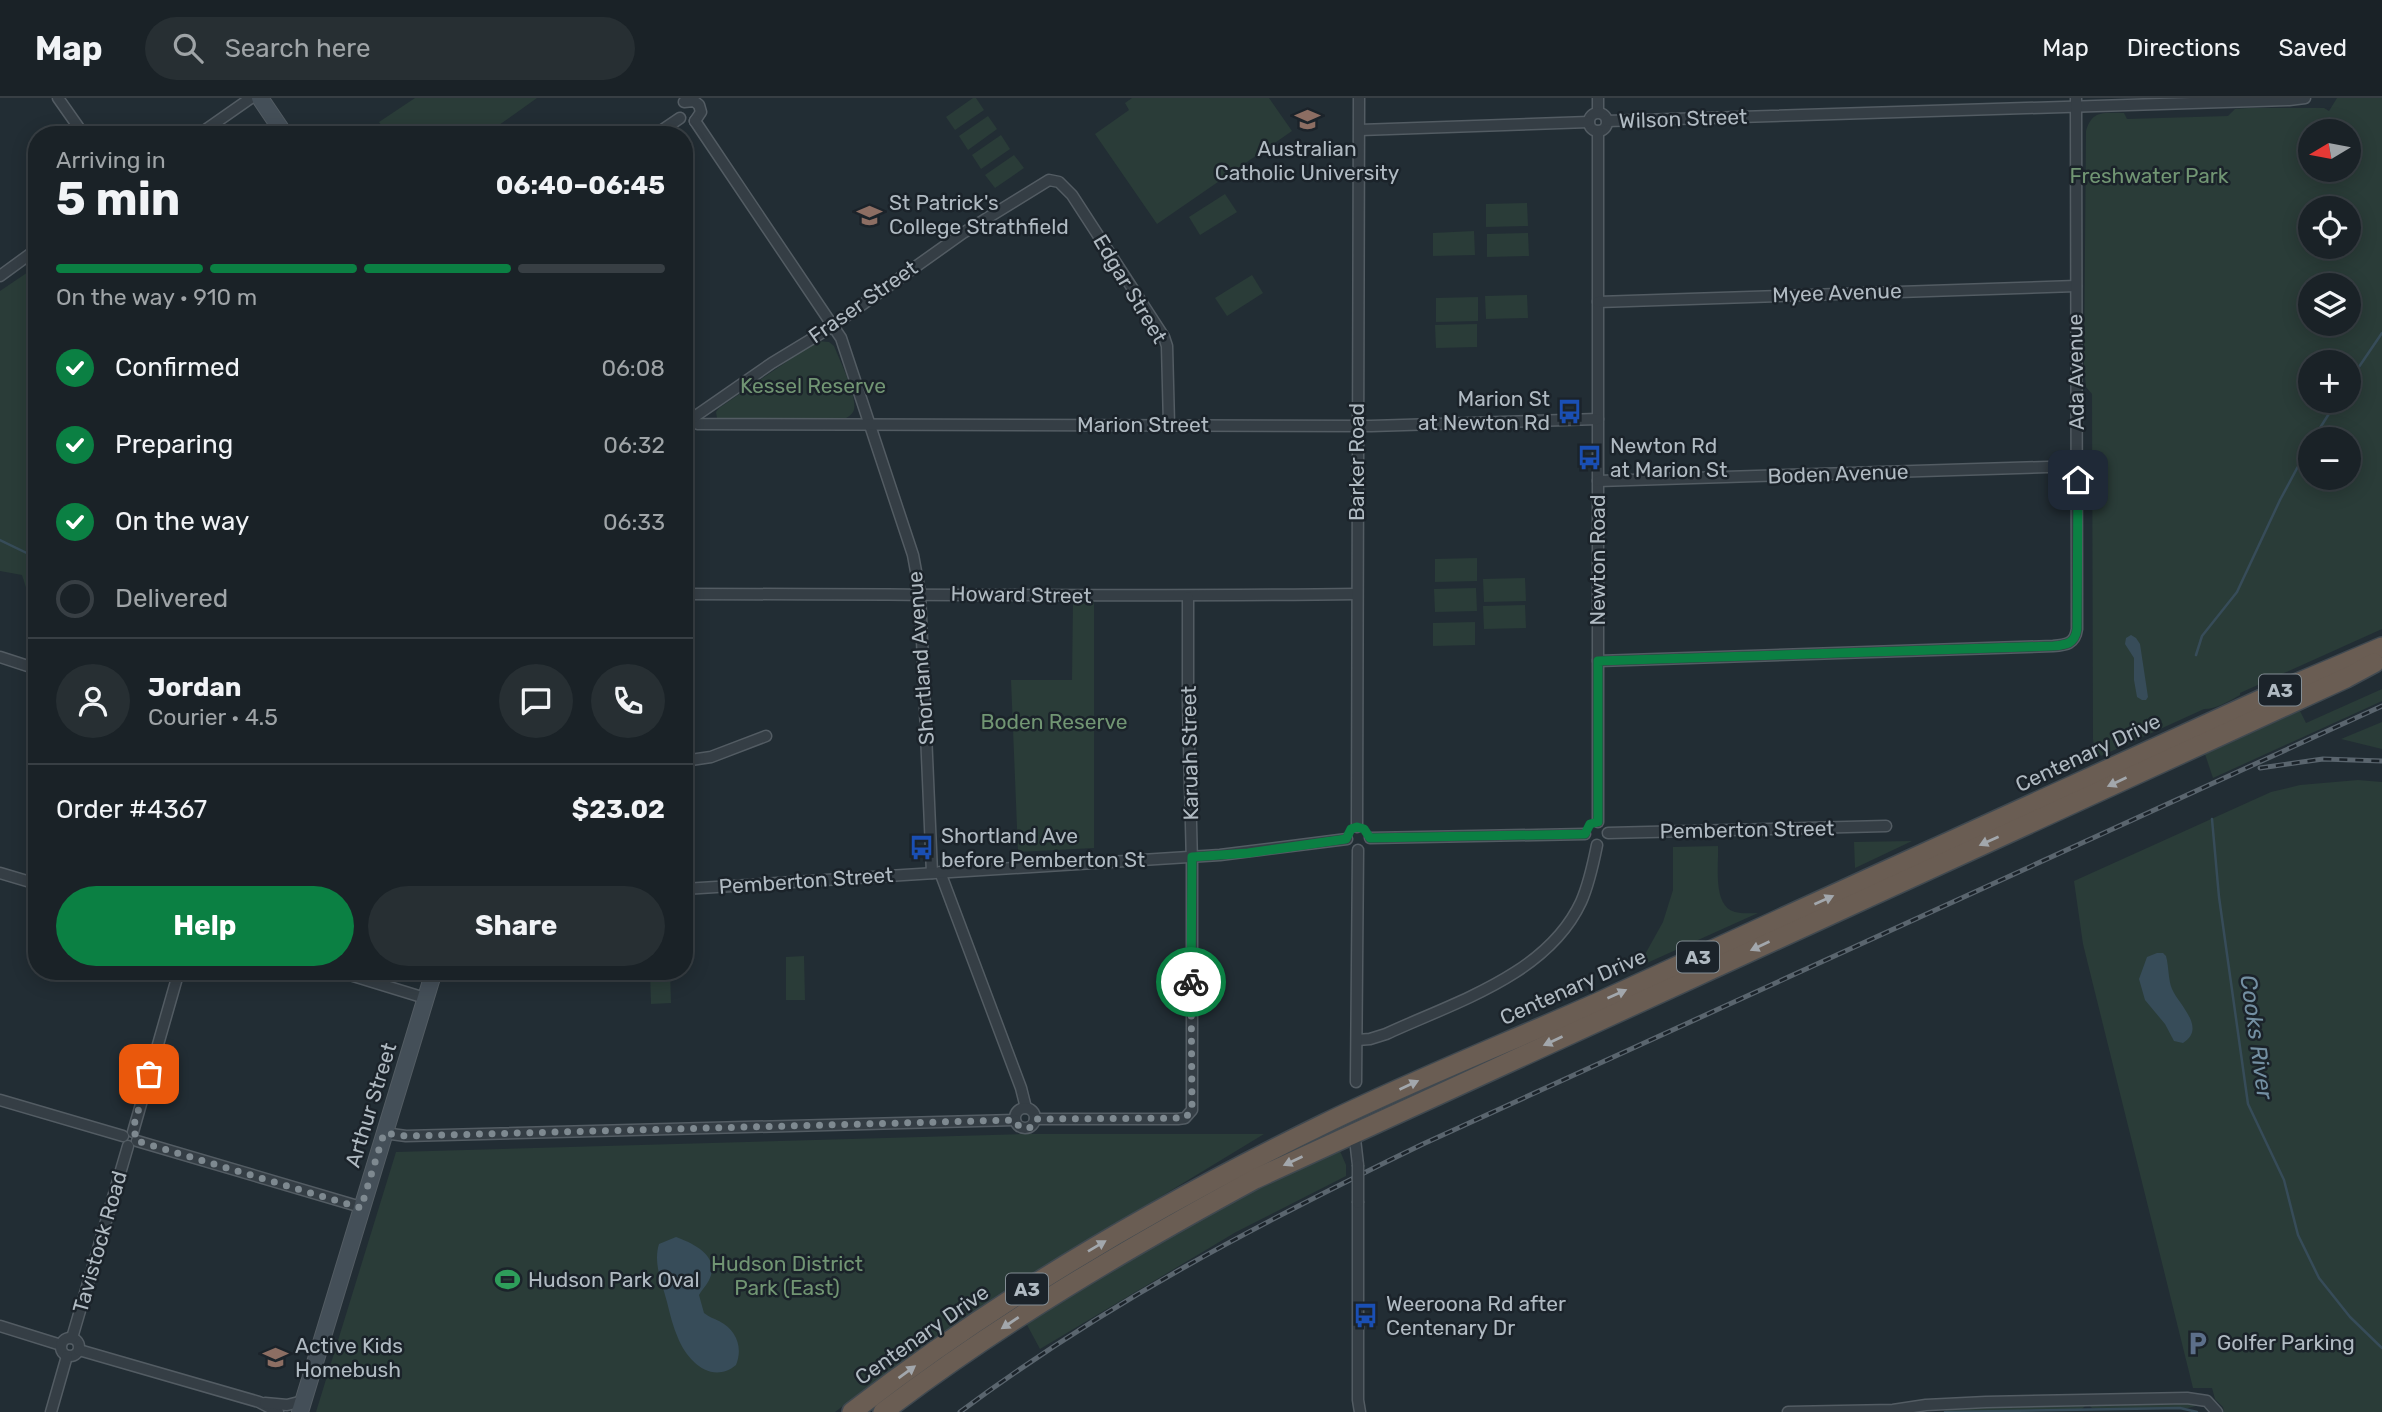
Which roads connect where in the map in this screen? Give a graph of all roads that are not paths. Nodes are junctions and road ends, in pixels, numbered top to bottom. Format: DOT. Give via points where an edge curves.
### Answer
graph roads {
  1 [pos="58,98"];
  2 [pos="251,98"];
  3 [pos="260,98"];
  4 [pos="709,98"];
  5 [pos="1359,98"];
  6 [pos="1598,98"];
  7 [pos="2305,98"];
  8 [pos="682,100"];
  9 [pos="2076,102"];
  10 [pos="699,105"];
  11 [pos="1598,112"];
  12 [pos="680,118"];
  13 [pos="695,121"];
  14 [pos="1607,121"];
  15 [pos="1589,122"];
  16 [pos="77,126"];
  17 [pos="211,126"];
  18 [pos="279,126"];
  19 [pos="668,126"];
  20 [pos="1360,130"];
  21 [pos="1598,131"];
  22 [pos="1043,182"];
  23 [pos="28,256"];
  24 [pos="0,276"];
  25 [pos="2076,286"];
  26 [pos="1598,302"];
  27 [pos="834,324"];
  28 [pos="693,417"];
  29 [pos="1598,419"];
  30 [pos="693,423"];
  31 [pos="871,425"];
  32 [pos="1168,425"];
  33 [pos="1358,425"];
  34 [pos="2078,466"];
  35 [pos="1598,481"];
  36 [pos="920,593"];
  37 [pos="693,594"];
  38 [pos="1357,594"];
  39 [pos="1188,597"];
  40 [pos="2382,639"];
  41 [pos="2382,646"];
  42 [pos="0,657"];
  43 [pos="2382,659"];
  44 [pos="1598,661"];
  45 [pos="28,666"];
  46 [pos="2382,668"];
  47 [pos="2346,670"];
  48 [pos="766,736"];
  49 [pos="2178,746"];
  50 [pos="693,760"];
  51 [pos="1598,822"];
  52 [pos="1886,826"];
  53 [pos="1357,827"];
  54 [pos="1608,833"];
  55 [pos="1585,834"];
  56 [pos="1370,838"];
  57 [pos="1346,839"];
  58 [pos="1597,845"];
  59 [pos="1358,850"];
  60 [pos="1192,857"];
  61 [pos="936,872"];
  62 [pos="0,873"];
  63 [pos="28,881"];
  64 [pos="693,888"];
  65 [pos="176,980"];
  66 [pos="366,980"];
  67 [pos="430,980"];
  68 [pos="425,998"];
  69 [pos="1357,1040"];
  70 [pos="1356,1082"];
  71 [pos="0,1100"];
  72 [pos="1026,1108"];
  73 [pos="1347,1113"];
  74 [pos="1035,1119"];
  75 [pos="1015,1120"];
  76 [pos="1355,1132"];
  77 [pos="384,1133"];
  78 [pos="131,1139"];
  79 [pos="361,1208"];
  80 [pos="0,1326"];
  81 [pos="72,1338"];
  82 [pos="61,1345"];
  83 [pos="79,1350"];
  84 [pos="67,1356"];
  85 [pos="258,1402"];
  86 [pos="301,1407"];
  87 [pos="51,1412"];
  88 [pos="278,1412"];
  89 [pos="852,1412"];
  90 [pos="883,1412"];
  91 [pos="1360,1412"];
  92 [pos="1788,1412"];
  93 [pos="2217,1412"];
  1 -- 16 [label="street"];
  2 -- 17 [label="street"];
  3 -- 18 [label="main road"];
  4 -- 10 [label="street"];
  5 -- 20 [label="street, Barker Road"];
  6 -- 11 [label="street"];
  7 -- 9 [label="street, Wilson Street"];
  8 -- 10 [label="street"];
  8 -- 12 [label="street"];
  9 -- 14 [label="street, Wilson Street"];
  9 -- 25 [label="street, Ada Avenue"];
  10 -- 13 [label="street" via="701,112"];
  11 -- 14 [label="street"];
  11 -- 15 [label="street"];
  12 -- 13 [label="street"];
  12 -- 19 [label="street"];
  13 -- 27 [label="street, Shortland Avenue"];
  14 -- 21 [label="street"];
  15 -- 20 [label="street, Wilson Street"];
  15 -- 21 [label="street"];
  20 -- 33 [label="street, Barker Road"];
  21 -- 26 [label="street, Newton Road"];
  22 -- 27 [label="street, Fraser Street"];
  22 -- 32 [label="street, Edgar Street" via="1059,182 1072,195 1164,337"];
  23 -- 24 [label="street"];
  25 -- 26 [label="street, Myee Avenue"];
  25 -- 34 [label="street, Ada Avenue"];
  26 -- 29 [label="street, Newton Road"];
  27 -- 28 [label="street, Fraser Street"];
  27 -- 31 [label="street, Shortland Avenue"];
  29 -- 33 [label="street, Marion Street"];
  29 -- 35 [label="street, Newton Road"];
  30 -- 31 [label="street, Marion Street"];
  31 -- 32 [label="street, Marion Street"];
  31 -- 36 [label="street, Shortland Avenue" via="913,555"];
  32 -- 33 [label="street, Marion Street"];
  33 -- 38 [label="street, Barker Road"];
  34 -- 35 [label="street, Boden Avenue"];
  34 -- 44 [label="street, Ada Avenue" via="2077,629 2070,644"];
  35 -- 44 [label="street, Newton Road"];
  36 -- 37 [label="street, Howard Street"];
  36 -- 39 [label="street, Howard Street"];
  36 -- 61 [label="street, Shortland Avenue"];
  38 -- 39 [label="street, Howard Street"];
  38 -- 53 [label="street, Barker Road"];
  39 -- 60 [label="street, Karuah Street"];
  40 -- 47 [label="highway" via="2363,647"];
  41 -- 47 [label="highway, Centenary Drive / A3"];
  42 -- 45 [label="street"];
  43 -- 47 [label="highway, Centenary Drive / A3"];
  44 -- 51 [label="street, Newton Road"];
  46 -- 47 [label="highway"];
  47 -- 49 [label="highway, Centenary Drive / A3"];
  48 -- 50 [label="street"];
  73 -- 49 [label="highway, Centenary Drive / A3, one-way"];
  49 -- 76 [label="highway, Centenary Drive / A3, one-way"];
  51 -- 54 [label="street"];
  51 -- 55 [label="street" via="1590,824"];
  52 -- 54 [label="street, Pemberton Street"];
  53 -- 56 [label="street"];
  53 -- 57 [label="street"];
  54 -- 58 [label="street" via="1604,843"];
  55 -- 56 [label="street"];
  55 -- 58 [label="street"];
  56 -- 59 [label="street" via="1368,845"];
  57 -- 59 [label="street"];
  57 -- 60 [label="street, Pemberton Street"];
  58 -- 69 [label="street" via="1580,904 1536,958 1506,978 1387,1034"];
  59 -- 69 [label="street"];
  60 -- 61 [label="street, Pemberton Street"];
  60 -- 74 [label="street, Karuah Street" via="1192,1110 1185,1118"];
  61 -- 64 [label="street, Pemberton Street"];
  61 -- 72 [label="street, Shortland Avenue"];
  62 -- 63 [label="street"];
  65 -- 78 [label="street, Tavistock Road"];
  66 -- 68 [label="street"];
  67 -- 68 [label="main road, Arthur Street"];
  68 -- 77 [label="main road, Arthur Street"];
  69 -- 70 [label="street"];
  71 -- 78 [label="street"];
  72 -- 74 [label="street" via="1033,1111"];
  72 -- 75 [label="street" via="1018,1111"];
  73 -- 76 [label="street"];
  89 -- 73 [label="highway, Centenary Drive / A3, one-way" via="1089,1250 1226,1173"];
  74 -- 75 [label="street" via="1031,1127 1024,1128"];
  75 -- 77 [label="street"];
  76 -- 90 [label="highway, Centenary Drive / A3, one-way" via="1255,1179 1100,1265"];
  76 -- 91 [label="street, bridge"];
  77 -- 79 [label="main road, Arthur Street"];
  78 -- 79 [label="street"];
  78 -- 81 [label="street, Tavistock Road"];
  79 -- 86 [label="main road, Arthur Street"];
  80 -- 82 [label="street"];
  81 -- 82 [label="street"];
  81 -- 83 [label="street"];
  82 -- 84 [label="street"];
  83 -- 84 [label="street"];
  83 -- 85 [label="street"];
  84 -- 87 [label="street"];
  85 -- 86 [label="street"];
  85 -- 88 [label="street"];
  92 -- 93 [label="street" via="2188,1398 2207,1401"];
}
